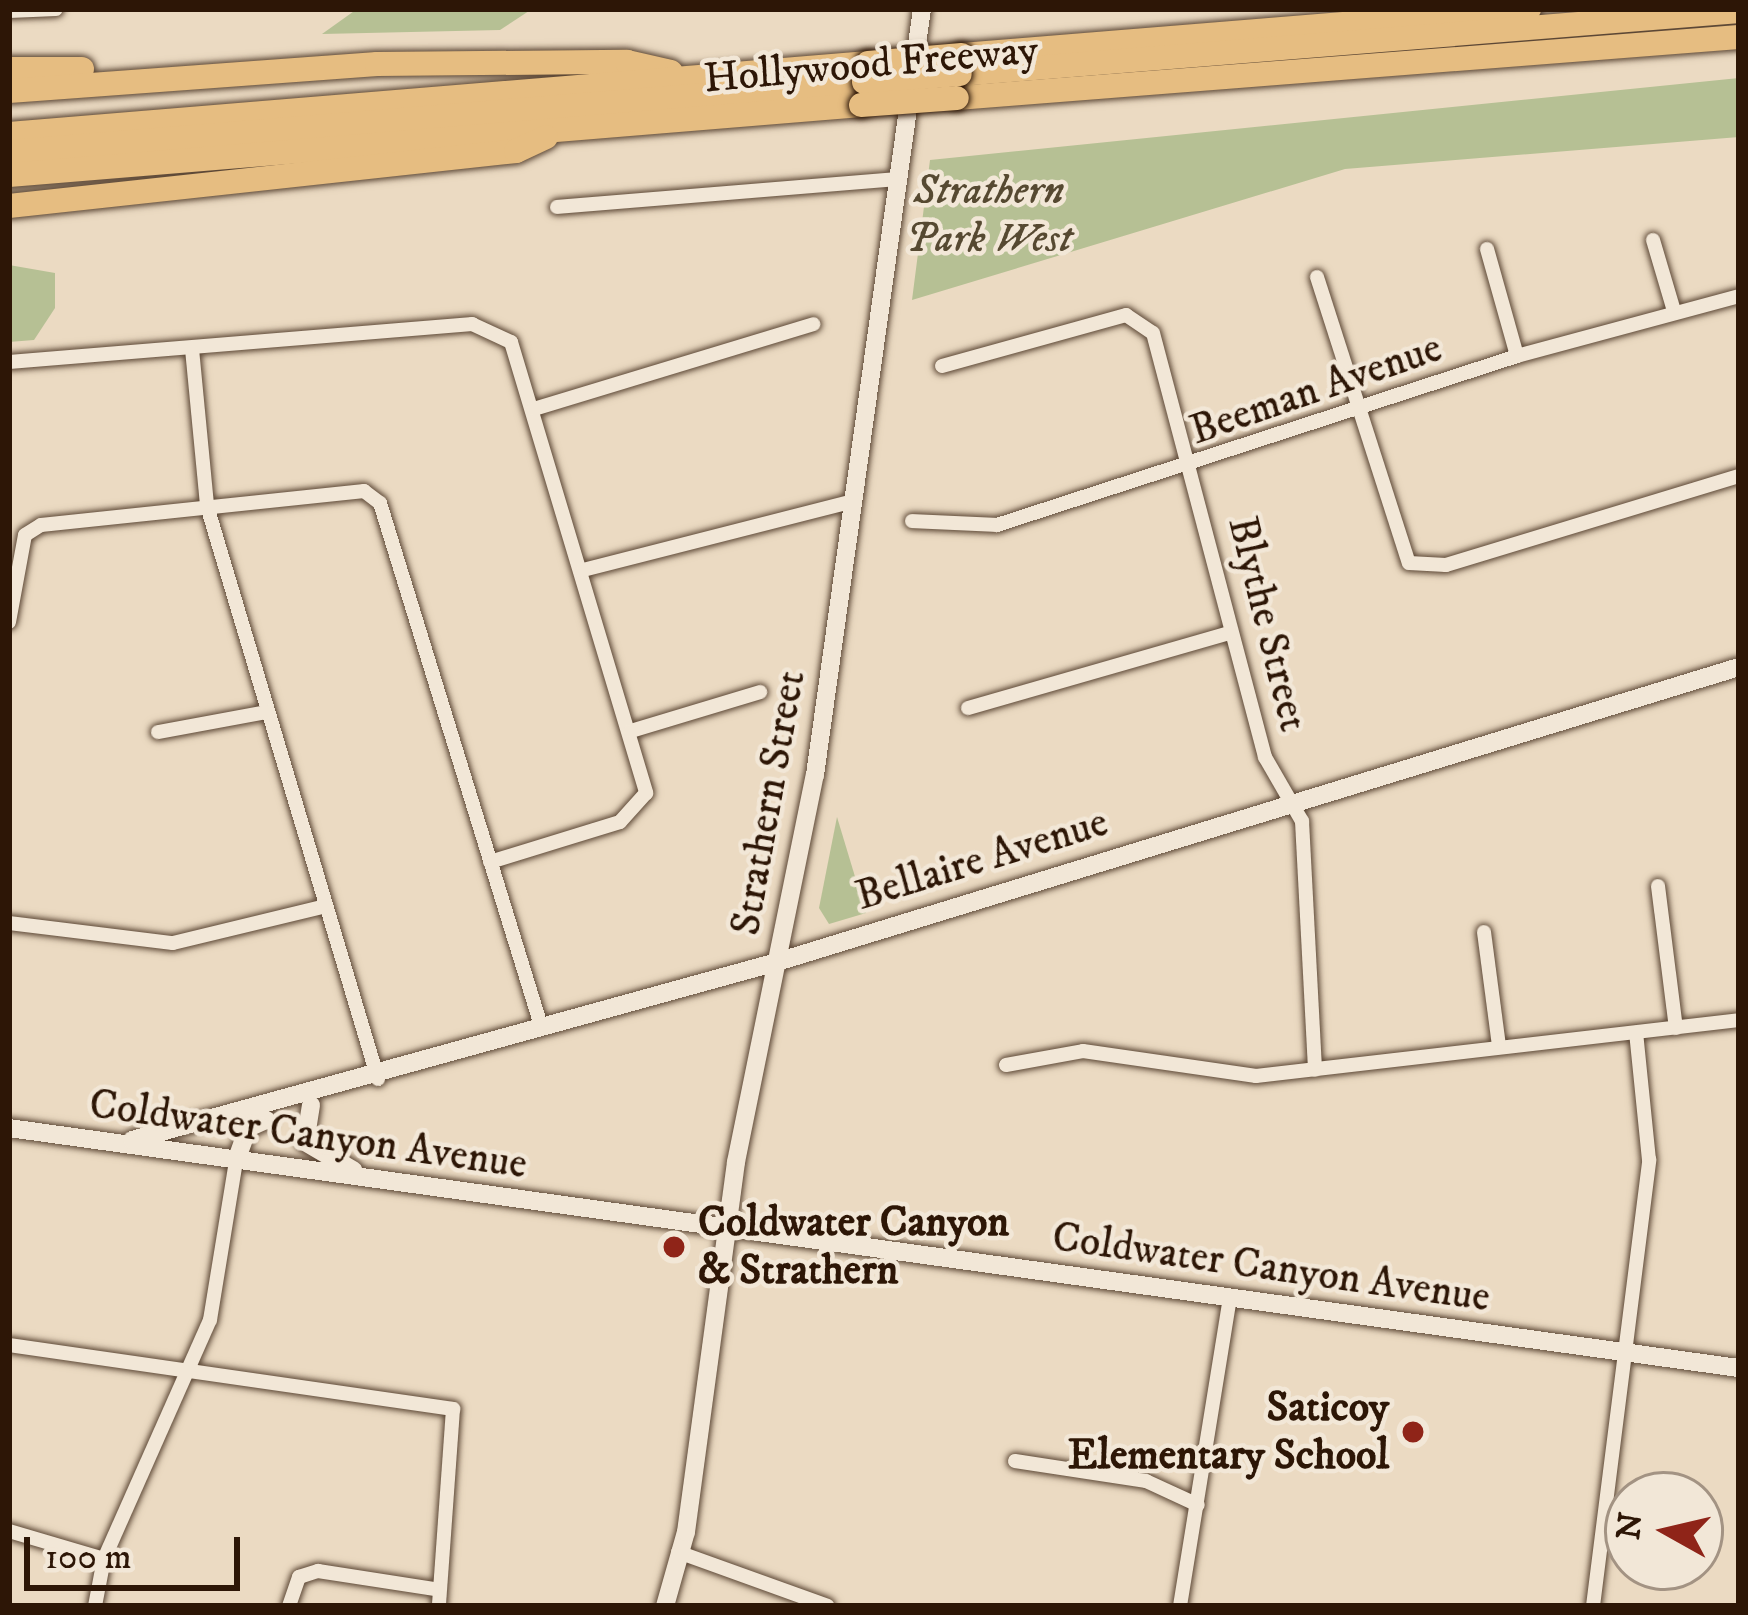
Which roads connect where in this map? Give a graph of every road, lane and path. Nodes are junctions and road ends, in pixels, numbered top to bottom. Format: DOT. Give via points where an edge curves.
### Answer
graph roads {
  1 [pos="56,9"];
  2 [pos="922,9"];
  3 [pos="1529,9"];
  4 [pos="9,11"];
  5 [pos="1739,11"];
  6 [pos="1739,37"];
  7 [pos="9,69"];
  8 [pos="253,69"];
  9 [pos="697,77"];
  10 [pos="959,78"];
  11 [pos="864,86"];
  12 [pos="9,91"];
  13 [pos="565,129"];
  14 [pos="9,134"];
  15 [pos="9,152"];
  16 [pos="9,164"];
  17 [pos="9,175"];
  18 [pos="897,179"];
  19 [pos="9,206"];
  20 [pos="557,207"];
  21 [pos="1653,240"];
  22 [pos="1487,249"];
  23 [pos="1317,277"];
  24 [pos="1739,296"];
  25 [pos="1674,311"];
  26 [pos="813,324"];
  27 [pos="191,349"];
  28 [pos="1517,356"];
  29 [pos="9,362"];
  30 [pos="942,366"];
  31 [pos="1357,408"];
  32 [pos="534,409"];
  33 [pos="1194,468"];
  34 [pos="1739,476"];
  35 [pos="854,501"];
  36 [pos="207,506"];
  37 [pos="912,521"];
  38 [pos="583,570"];
  39 [pos="9,622"];
  40 [pos="1229,633"];
  41 [pos="1739,667"];
  42 [pos="760,692"];
  43 [pos="968,708"];
  44 [pos="267,712"];
  45 [pos="631,730"];
  46 [pos="158,732"];
  47 [pos="1291,800"];
  48 [pos="490,862"];
  49 [pos="1658,886"];
  50 [pos="326,906"];
  51 [pos="9,922"];
  52 [pos="1484,932"];
  53 [pos="777,962"];
  54 [pos="1739,1020"];
  55 [pos="1676,1028"];
  56 [pos="542,1029"];
  57 [pos="1636,1033"];
  58 [pos="1498,1046"];
  59 [pos="1006,1065"];
  60 [pos="1315,1070"];
  61 [pos="378,1079"];
  62 [pos="311,1105"];
  63 [pos="245,1116"];
  64 [pos="9,1128"];
  65 [pos="116,1143"];
  66 [pos="236,1161"];
  67 [pos="376,1180"];
  68 [pos="725,1228"];
  69 [pos="1230,1298"];
  70 [pos="9,1345"];
  71 [pos="1624,1353"];
  72 [pos="1739,1369"];
  73 [pos="188,1370"];
  74 [pos="1015,1460"];
  75 [pos="1198,1504"];
  76 [pos="9,1531"];
  77 [pos="678,1552"];
  78 [pos="104,1559"];
  79 [pos="434,1588"];
  80 [pos="1598,1605"];
  81 [pos="95,1606"];
  82 [pos="289,1606"];
  83 [pos="440,1606"];
  84 [pos="665,1606"];
  85 [pos="827,1606"];
  86 [pos="1180,1606"];
  1 -- 4 [label="street"];
  2 -- 18 [label="street, Strathern Street"];
  3 -- 10 [label="highway, Hollywood Freeway"];
  5 -- 10 [label="highway"];
  6 -- 10 [label="highway, Hollywood Freeway" via="1295,70"];
  7 -- 8 [label="highway"];
  8 -- 9 [label="highway" via="627,62"];
  8 -- 12 [label="highway"];
  9 -- 11 [label="highway, Hollywood Freeway"];
  9 -- 14 [label="highway, Hollywood Freeway"];
  10 -- 11 [label="highway, Hollywood Freeway, bridge"];
  10 -- 11 [label="highway, Hollywood Freeway, bridge"];
  11 -- 13 [label="highway, Hollywood Freeway"];
  11 -- 15 [label="highway"];
  11 -- 16 [label="highway"];
  13 -- 17 [label="highway, Hollywood Freeway"];
  13 -- 19 [label="highway" via="516,151"];
  18 -- 20 [label="street"];
  18 -- 35 [label="street, Strathern Street"];
  21 -- 25 [label="street"];
  22 -- 28 [label="street"];
  23 -- 31 [label="street"];
  24 -- 25 [label="street, Beeman Avenue"];
  25 -- 28 [label="street, Beeman Avenue"];
  26 -- 32 [label="street"];
  27 -- 29 [label="street"];
  27 -- 32 [label="street" via="487,326 518,353"];
  27 -- 36 [label="street"];
  28 -- 31 [label="street, Beeman Avenue"];
  30 -- 33 [label="street, Blythe Street" via="1126,315 1153,333"];
  31 -- 33 [label="street, Beeman Avenue"];
  31 -- 34 [label="street" via="1408,563 1446,565"];
  32 -- 38 [label="street"];
  33 -- 37 [label="street, Beeman Avenue" via="998,525"];
  33 -- 40 [label="street, Blythe Street" via="1233,608"];
  35 -- 38 [label="street"];
  35 -- 53 [label="street, Strathern Street"];
  36 -- 39 [label="street" via="41,525 19,554"];
  36 -- 44 [label="street"];
  36 -- 48 [label="street" via="346,489 380,503"];
  38 -- 45 [label="street"];
  40 -- 43 [label="street"];
  40 -- 47 [label="street, Blythe Street" via="1265,757"];
  41 -- 47 [label="street, Bellaire Avenue"];
  42 -- 45 [label="street"];
  44 -- 46 [label="street"];
  44 -- 50 [label="street"];
  45 -- 48 [label="street" via="646,793 634,815"];
  47 -- 53 [label="street, Bellaire Avenue"];
  47 -- 60 [label="street, Blythe Street" via="1309,868 1305,983"];
  48 -- 56 [label="street"];
  49 -- 55 [label="street"];
  50 -- 51 [label="street" via="173,944"];
  50 -- 61 [label="street"];
  52 -- 58 [label="street"];
  53 -- 56 [label="street, Bellaire Avenue"];
  53 -- 68 [label="street, Strathern Street"];
  54 -- 55 [label="street"];
  55 -- 57 [label="street"];
  56 -- 61 [label="street, Bellaire Avenue"];
  57 -- 58 [label="street"];
  57 -- 71 [label="street" via="1648,1160"];
  58 -- 60 [label="street"];
  59 -- 60 [label="street" via="1083,1052 1256,1076"];
  61 -- 62 [label="street"];
  61 -- 63 [label="street, Bellaire Avenue"];
  62 -- 66 [label="street" via="248,1128"];
  62 -- 67 [label="street" via="302,1132 314,1154"];
  63 -- 65 [label="street, Bellaire Avenue"];
  63 -- 66 [label="street"];
  64 -- 65 [label="street, Coldwater Canyon Avenue"];
  65 -- 66 [label="street, Coldwater Canyon Avenue"];
  66 -- 67 [label="street, Coldwater Canyon Avenue"];
  66 -- 73 [label="street" via="217,1296"];
  67 -- 68 [label="street, Coldwater Canyon Avenue"];
  68 -- 69 [label="street, Coldwater Canyon Avenue"];
  68 -- 77 [label="street, Strathern Street"];
  69 -- 71 [label="street, Coldwater Canyon Avenue"];
  69 -- 75 [label="street"];
  70 -- 73 [label="street"];
  71 -- 72 [label="street, Coldwater Canyon Avenue"];
  71 -- 80 [label="street"];
  73 -- 78 [label="street"];
  73 -- 79 [label="street" via="453,1409"];
  74 -- 75 [label="street" via="1146,1480"];
  75 -- 86 [label="street"];
  76 -- 78 [label="street"];
  77 -- 84 [label="street, Strathern Street"];
  77 -- 85 [label="street"];
  78 -- 81 [label="street"];
  79 -- 82 [label="street" via="299,1577"];
  79 -- 83 [label="street"];
}
